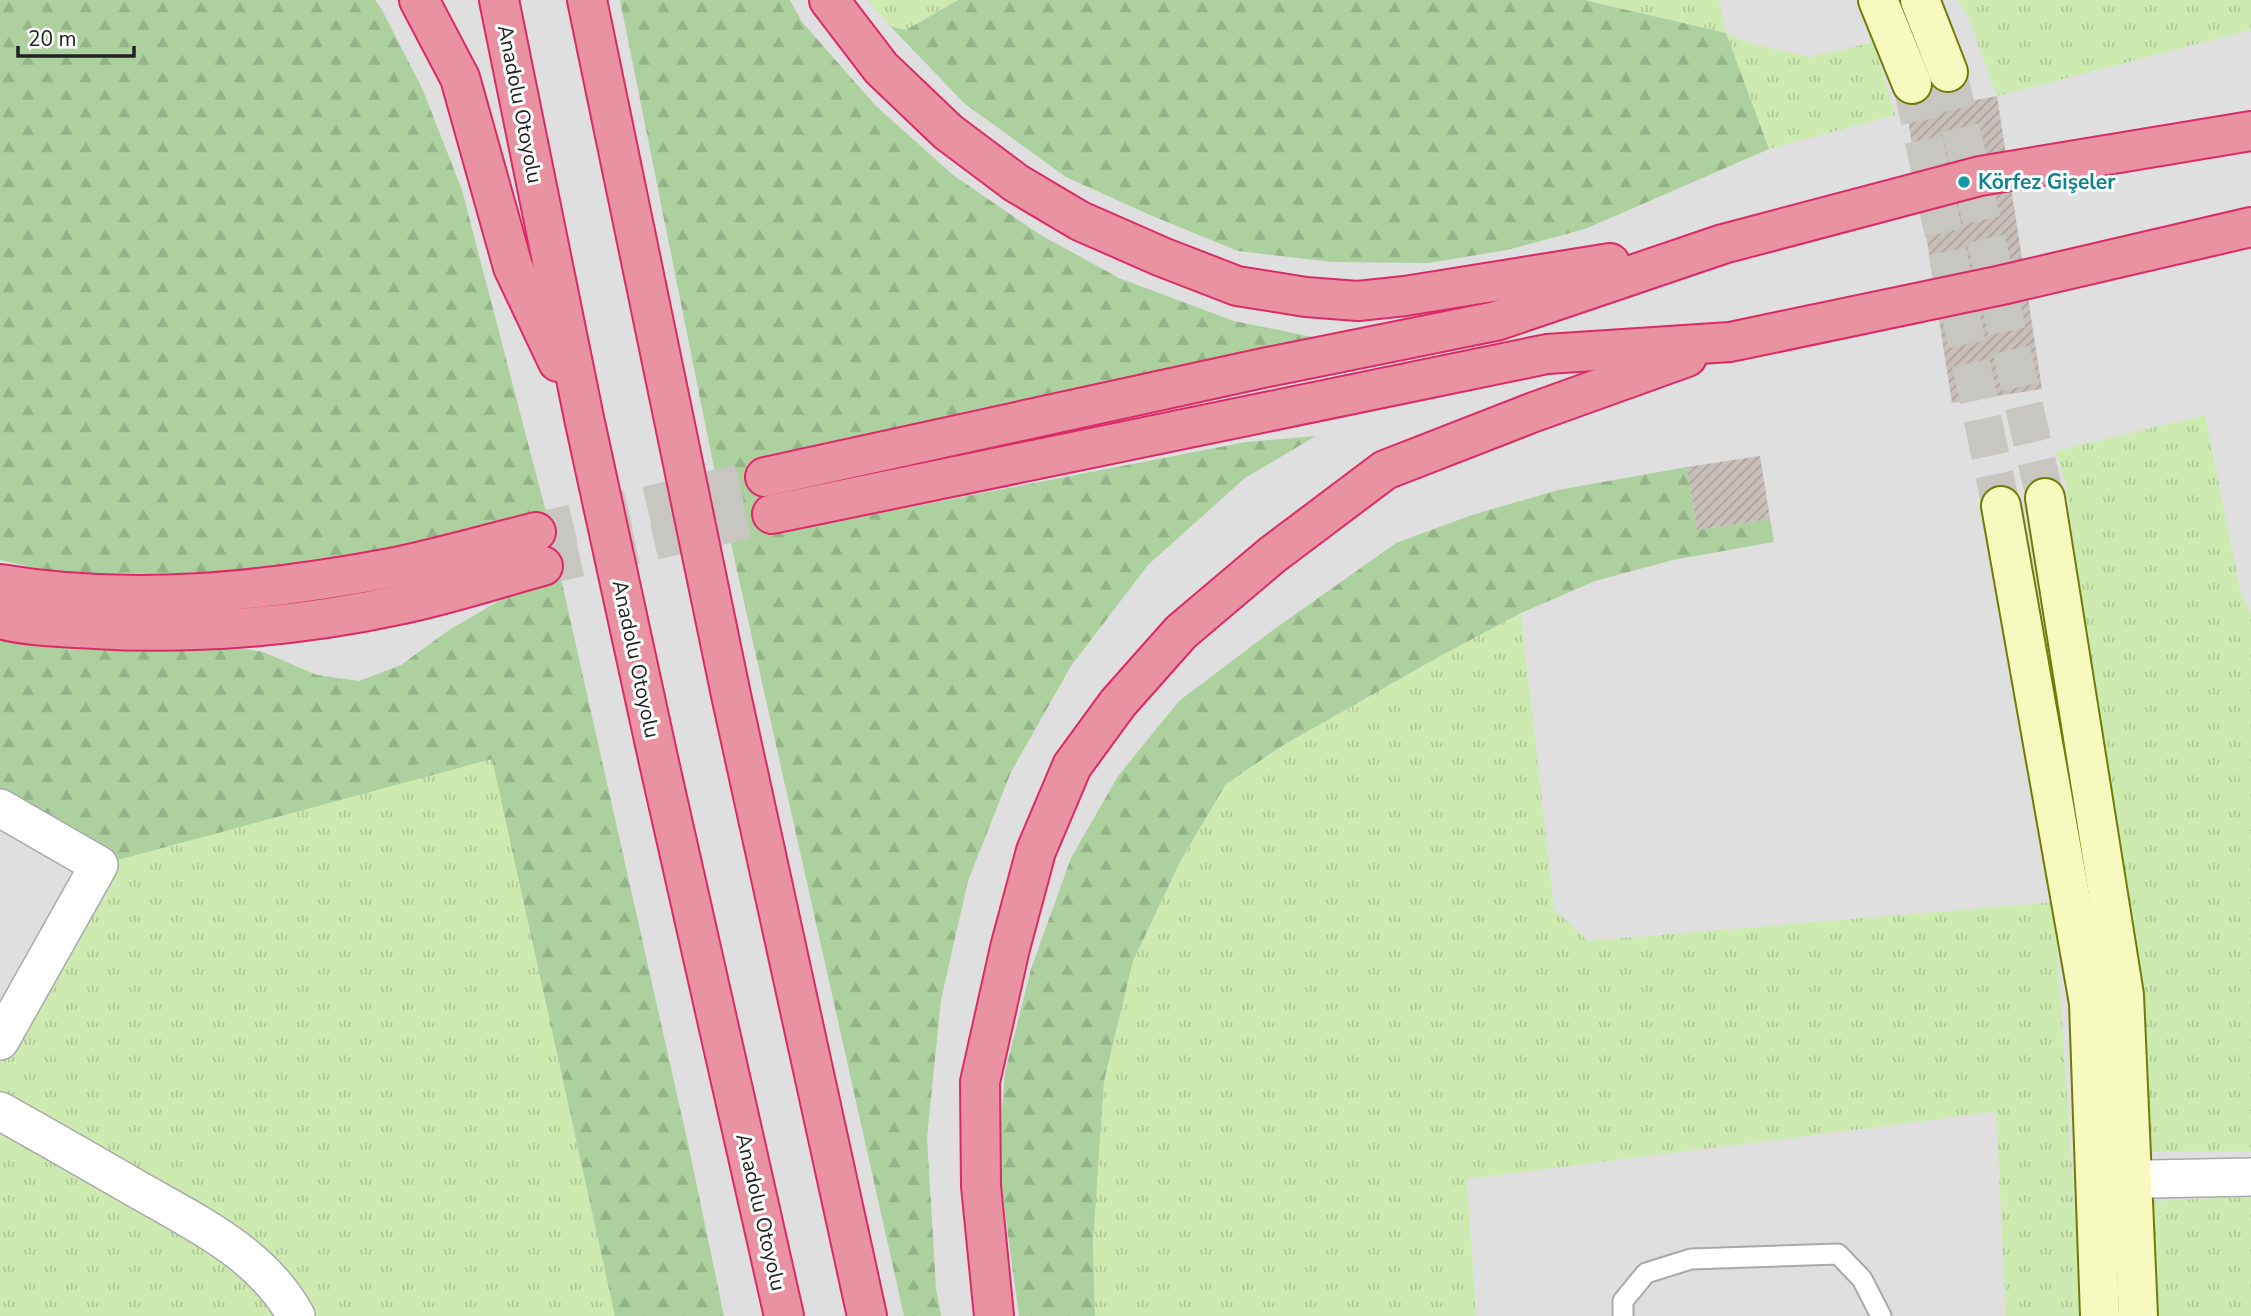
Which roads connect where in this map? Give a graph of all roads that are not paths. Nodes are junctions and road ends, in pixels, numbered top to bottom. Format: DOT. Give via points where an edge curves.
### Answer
graph roads {
  1 [pos="419,0"];
  2 [pos="499,0"];
  3 [pos="587,0"];
  4 [pos="829,0"];
  5 [pos="1878,0"];
  6 [pos="1920,0"];
  7 [pos="1948,72"];
  8 [pos="1912,84"];
  9 [pos="2251,131"];
  10 [pos="2251,227"];
  11 [pos="1723,244"];
  12 [pos="1730,342"];
  13 [pos="584,418"];
  14 [pos="765,477"];
  15 [pos="2045,498"];
  16 [pos="2001,506"];
  17 [pos="772,514"];
  18 [pos="0,584"];
  19 [pos="0,619"];
  20 [pos="0,808"];
  21 [pos="0,1041"];
  22 [pos="0,1111"];
  23 [pos="2251,1177"];
  24 [pos="2133,1179"];
  25 [pos="2096,1180"];
  26 [pos="296,1316"];
  27 [pos="784,1316"];
  28 [pos="867,1316"];
  29 [pos="994,1316"];
  30 [pos="1623,1316"];
  31 [pos="1881,1316"];
  32 [pos="2100,1316"];
  33 [pos="2138,1316"];
  1 -- 13 [label="highway" via="460,78 513,267"];
  2 -- 13 [label="highway, Anadolu Otoyolu"];
  3 -- 28 [label="highway" via="731,695"];
  4 -- 11 [label="highway" via="881,68 948,132 1016,183 1080,220 1237,286 1358,301"];
  5 -- 8 [label="main road"];
  6 -- 7 [label="main road"];
  9 -- 11 [label="highway" via="1980,176"];
  10 -- 12 [label="highway"];
  11 -- 14 [label="highway" via="1496,321"];
  12 -- 17 [label="highway" via="1547,354"];
  12 -- 29 [label="highway" via="1385,470 1272,555 1181,632 1118,703 1072,766 1035,851 980,1082 981,1186"];
  13 -- 27 [label="highway, Anadolu Otoyolu"];
  15 -- 24 [label="main road" via="2124,995"];
  16 -- 25 [label="main road" via="2089,1003"];
  18 -- 19 [label="highway" via="129,596 201,594 539,549 398,605 283,623 132,631"];
  20 -- 21 [label="street" via="99,865"];
  22 -- 26 [label="street" via="228,1241 263,1272"];
  23 -- 24 [label="street"];
  24 -- 25 [label="street"];
  24 -- 33 [label="main road"];
  25 -- 32 [label="main road"];
  30 -- 31 [label="lane" via="1623,1301 1646,1273 1691,1259 1838,1254 1862,1279"];
}
